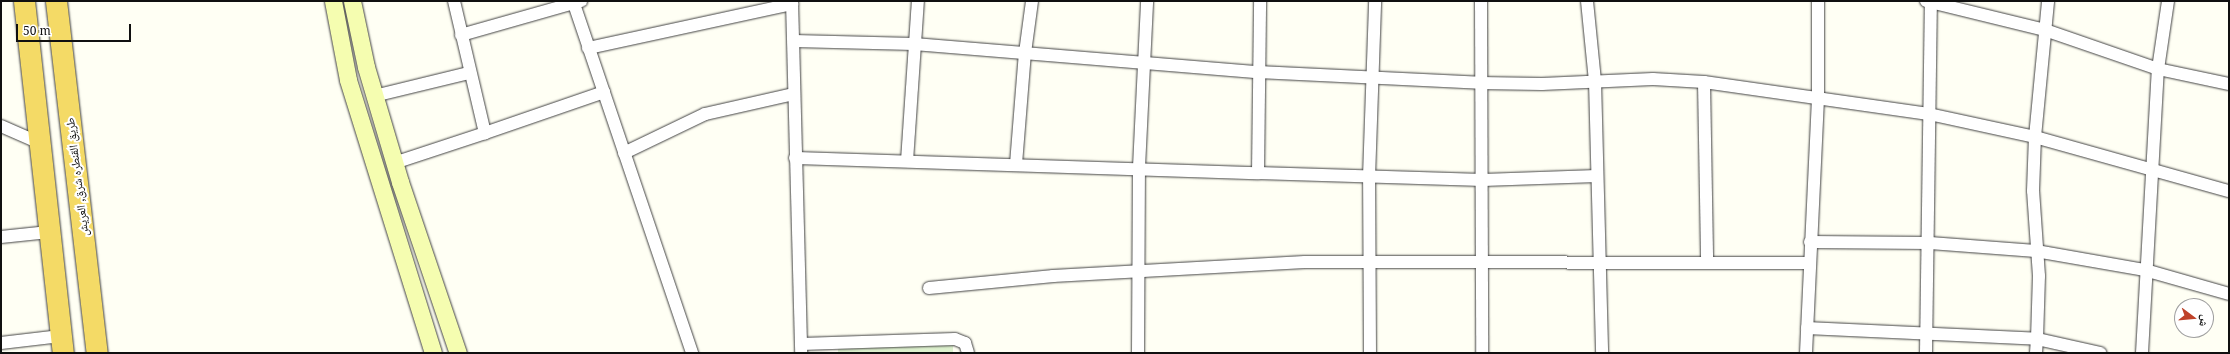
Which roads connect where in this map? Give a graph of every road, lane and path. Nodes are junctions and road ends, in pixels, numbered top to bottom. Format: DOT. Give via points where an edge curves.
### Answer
graph roads {
  1 [pos="24,1"];
  2 [pos="56,1"];
  3 [pos="333,1"];
  4 [pos="352,1"];
  5 [pos="454,1"];
  6 [pos="918,1"];
  7 [pos="1032,1"];
  8 [pos="1147,1"];
  9 [pos="1260,1"];
  10 [pos="1375,1"];
  11 [pos="1481,1"];
  12 [pos="1587,1"];
  13 [pos="1818,1"];
  14 [pos="1929,1"];
  15 [pos="2048,1"];
  16 [pos="2168,1"];
  17 [pos="576,2"];
  18 [pos="792,3"];
  19 [pos="2045,30"];
  20 [pos="461,36"];
  21 [pos="794,42"];
  22 [pos="914,44"];
  23 [pos="588,48"];
  24 [pos="1025,53"];
  25 [pos="1143,63"];
  26 [pos="2158,69"];
  27 [pos="1258,72"];
  28 [pos="469,73"];
  29 [pos="1371,77"];
  30 [pos="1595,81"];
  31 [pos="1704,82"];
  32 [pos="1480,83"];
  33 [pos="2229,84"];
  34 [pos="604,92"];
  35 [pos="794,94"];
  36 [pos="374,96"];
  37 [pos="1818,100"];
  38 [pos="1929,114"];
  39 [pos="1,126"];
  40 [pos="485,133"];
  41 [pos="2035,137"];
  42 [pos="40,143"];
  43 [pos="624,153"];
  44 [pos="795,158"];
  45 [pos="907,161"];
  46 [pos="394,163"];
  47 [pos="1016,164"];
  48 [pos="1139,168"];
  49 [pos="2152,170"];
  50 [pos="1258,173"];
  51 [pos="1597,176"];
  52 [pos="1369,177"];
  53 [pos="1483,180"];
  54 [pos="2229,191"];
  55 [pos="49,232"];
  56 [pos="1,237"];
  57 [pos="1810,242"];
  58 [pos="1930,243"];
  59 [pos="2036,251"];
  60 [pos="1370,262"];
  61 [pos="1484,262"];
  62 [pos="1707,262"];
  63 [pos="1810,263"];
  64 [pos="1599,264"];
  65 [pos="1139,270"];
  66 [pos="2145,270"];
  67 [pos="929,288"];
  68 [pos="438,293"];
  69 [pos="2229,294"];
  70 [pos="416,301"];
  71 [pos="1807,328"];
  72 [pos="1927,333"];
  73 [pos="2037,339"];
  74 [pos="1,344"];
  75 [pos="62,345"];
  76 [pos="801,348"];
  77 [pos="97,353"];
  78 [pos="433,353"];
  79 [pos="458,353"];
  80 [pos="692,353"];
  81 [pos="968,353"];
  82 [pos="1138,353"];
  83 [pos="1370,353"];
  84 [pos="1482,353"];
  85 [pos="1602,353"];
  86 [pos="1806,353"];
  87 [pos="1926,353"];
  88 [pos="2036,353"];
  89 [pos="2100,353"];
  90 [pos="2142,353"];
  1 -- 42 [label="highway"];
  2 -- 77 [label="highway, طريق القنطره شرق, العريش"];
  3 -- 70 [label="main road" via="348,80"];
  4 -- 36 [label="main road"];
  5 -- 20 [label="street"];
  6 -- 22 [label="street"];
  7 -- 24 [label="street"];
  8 -- 25 [label="street"];
  9 -- 27 [label="street"];
  10 -- 29 [label="street"];
  11 -- 32 [label="street"];
  12 -- 30 [label="street"];
  13 -- 37 [label="street"];
  14 -- 19 [label="street"];
  14 -- 38 [label="street"];
  15 -- 19 [label="street"];
  16 -- 26 [label="street"];
  17 -- 20 [label="street"];
  17 -- 23 [label="street"];
  18 -- 21 [label="street"];
  18 -- 23 [label="street"];
  19 -- 26 [label="street"];
  19 -- 41 [label="street"];
  20 -- 28 [label="street"];
  21 -- 22 [label="street"];
  21 -- 35 [label="street"];
  22 -- 24 [label="street"];
  22 -- 45 [label="street"];
  23 -- 34 [label="street"];
  24 -- 25 [label="street"];
  24 -- 47 [label="street"];
  25 -- 27 [label="street"];
  25 -- 48 [label="street"];
  26 -- 33 [label="street"];
  26 -- 49 [label="street"];
  27 -- 29 [label="street"];
  27 -- 50 [label="street"];
  28 -- 36 [label="street"];
  28 -- 40 [label="street"];
  29 -- 32 [label="street"];
  29 -- 52 [label="street"];
  30 -- 31 [label="street" via="1653,79"];
  30 -- 32 [label="street"];
  30 -- 51 [label="street"];
  31 -- 37 [label="street"];
  31 -- 62 [label="street"];
  32 -- 53 [label="street"];
  34 -- 40 [label="street"];
  34 -- 43 [label="street"];
  35 -- 43 [label="street" via="705,114"];
  35 -- 44 [label="street"];
  36 -- 46 [label="main road"];
  37 -- 38 [label="street"];
  37 -- 57 [label="street"];
  38 -- 41 [label="street"];
  38 -- 58 [label="street"];
  39 -- 42 [label="street"];
  40 -- 46 [label="street"];
  41 -- 49 [label="street"];
  41 -- 59 [label="street"];
  42 -- 55 [label="highway"];
  43 -- 80 [label="street"];
  44 -- 45 [label="street"];
  44 -- 76 [label="street"];
  45 -- 47 [label="street"];
  46 -- 68 [label="main road"];
  47 -- 48 [label="street"];
  48 -- 50 [label="street"];
  48 -- 65 [label="street"];
  49 -- 54 [label="street"];
  49 -- 66 [label="street"];
  50 -- 52 [label="street"];
  51 -- 53 [label="street"];
  51 -- 64 [label="street"];
  52 -- 53 [label="street"];
  52 -- 60 [label="street"];
  53 -- 61 [label="street"];
  55 -- 56 [label="street"];
  55 -- 75 [label="highway"];
  57 -- 58 [label="street"];
  57 -- 63 [label="street"];
  58 -- 59 [label="street"];
  58 -- 72 [label="street"];
  59 -- 66 [label="street"];
  59 -- 73 [label="street" via="2039,276"];
  60 -- 61 [label="street"];
  60 -- 65 [label="street"];
  60 -- 83 [label="street"];
  61 -- 64 [label="street"];
  61 -- 84 [label="street"];
  62 -- 63 [label="street"];
  62 -- 64 [label="street"];
  63 -- 71 [label="street"];
  64 -- 85 [label="street"];
  65 -- 67 [label="street"];
  65 -- 82 [label="street"];
  66 -- 69 [label="street"];
  66 -- 90 [label="street"];
  68 -- 70 [label="main road"];
  68 -- 79 [label="main road"];
  70 -- 78 [label="main road"];
  71 -- 72 [label="street"];
  71 -- 86 [label="street"];
  72 -- 73 [label="street"];
  72 -- 87 [label="street"];
  73 -- 88 [label="street"];
  73 -- 89 [label="street"];
  74 -- 75 [label="street"];
  76 -- 81 [label="street" via="954,339 965,343"];
}
